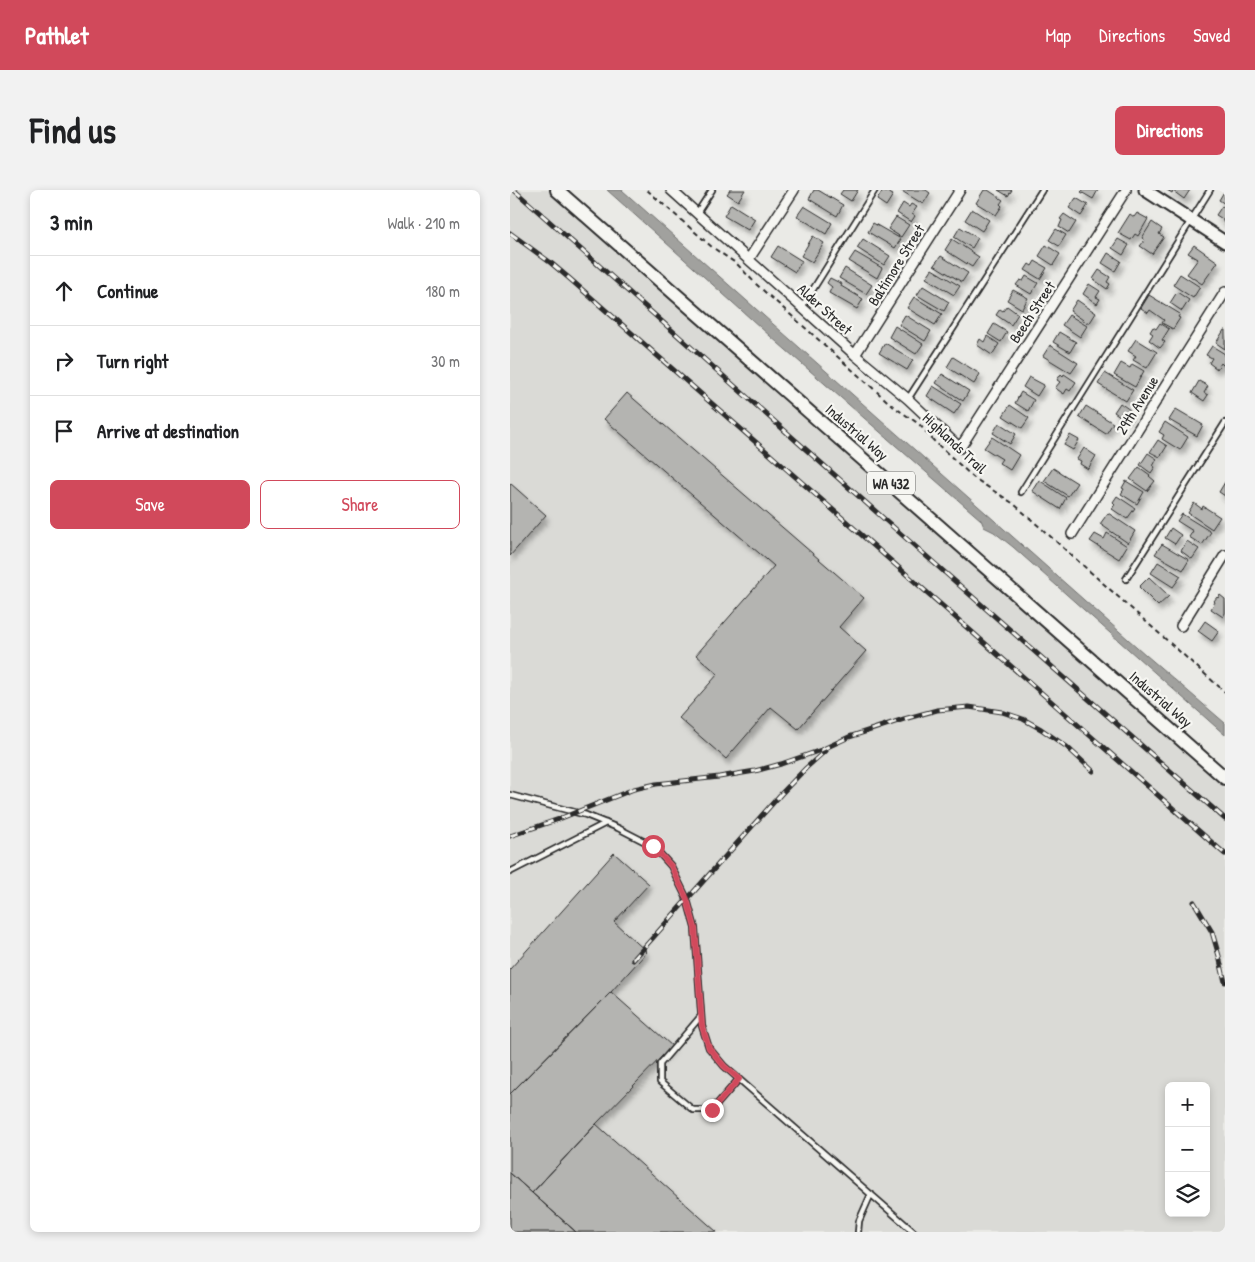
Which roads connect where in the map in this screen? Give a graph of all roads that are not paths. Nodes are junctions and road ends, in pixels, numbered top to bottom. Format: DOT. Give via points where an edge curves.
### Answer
graph roads {
  1 [pos="557,190"];
  2 [pos="671,190"];
  3 [pos="712,190"];
  4 [pos="794,190"];
  5 [pos="875,190"];
  6 [pos="960,190"];
  7 [pos="1042,190"];
  8 [pos="1126,190"];
  9 [pos="1145,190"];
  10 [pos="1210,190"];
  11 [pos="697,213"];
  12 [pos="1191,220"];
  13 [pos="1225,242"];
  14 [pos="749,259"];
  15 [pos="1225,292"];
  16 [pos="802,307"];
  17 [pos="856,354"];
  18 [pos="908,399"];
  19 [pos="1225,423"];
  20 [pos="960,448"];
  21 [pos="1021,492"];
  22 [pos="1072,534"];
  23 [pos="1225,555"];
  24 [pos="1126,579"];
  25 [pos="1180,626"];
  26 [pos="1225,778"];
  27 [pos="510,795"];
  28 [pos="606,823"];
  29 [pos="510,872"];
  30 [pos="702,1015"];
  31 [pos="739,1079"];
  32 [pos="871,1194"];
  33 [pos="858,1232"];
  34 [pos="914,1232"];
  1 -- 26 [label="main road, Industrial Way / WA 432"];
  2 -- 11 [label="street, Alder Street"];
  3 -- 11 [label="lane"];
  4 -- 14 [label="street"];
  5 -- 16 [label="lane"];
  6 -- 17 [label="street, Baltimore Street"];
  7 -- 18 [label="lane"];
  8 -- 20 [label="street, Beech Street"];
  9 -- 12 [label="street"];
  10 -- 12 [label="lane"];
  11 -- 14 [label="street, Alder Street"];
  12 -- 13 [label="street"];
  12 -- 21 [label="lane"];
  14 -- 16 [label="street, Alder Street"];
  15 -- 22 [label="street, 29th Avenue"];
  16 -- 17 [label="street, Alder Street"];
  17 -- 18 [label="street, Alder Street"];
  18 -- 20 [label="street, Alder Street"];
  19 -- 24 [label="lane"];
  23 -- 25 [label="street"];
  27 -- 28 [label="lane"];
  28 -- 29 [label="lane"];
  28 -- 30 [label="lane" via="653,846 671,866 687,899 695,928"];
  30 -- 31 [label="lane" via="709,1048"];
  30 -- 31 [label="lane" via="660,1064 660,1082 693,1110 712,1110"];
  31 -- 32 [label="lane"];
  32 -- 33 [label="lane" via="859,1221"];
  32 -- 34 [label="lane"];
}
